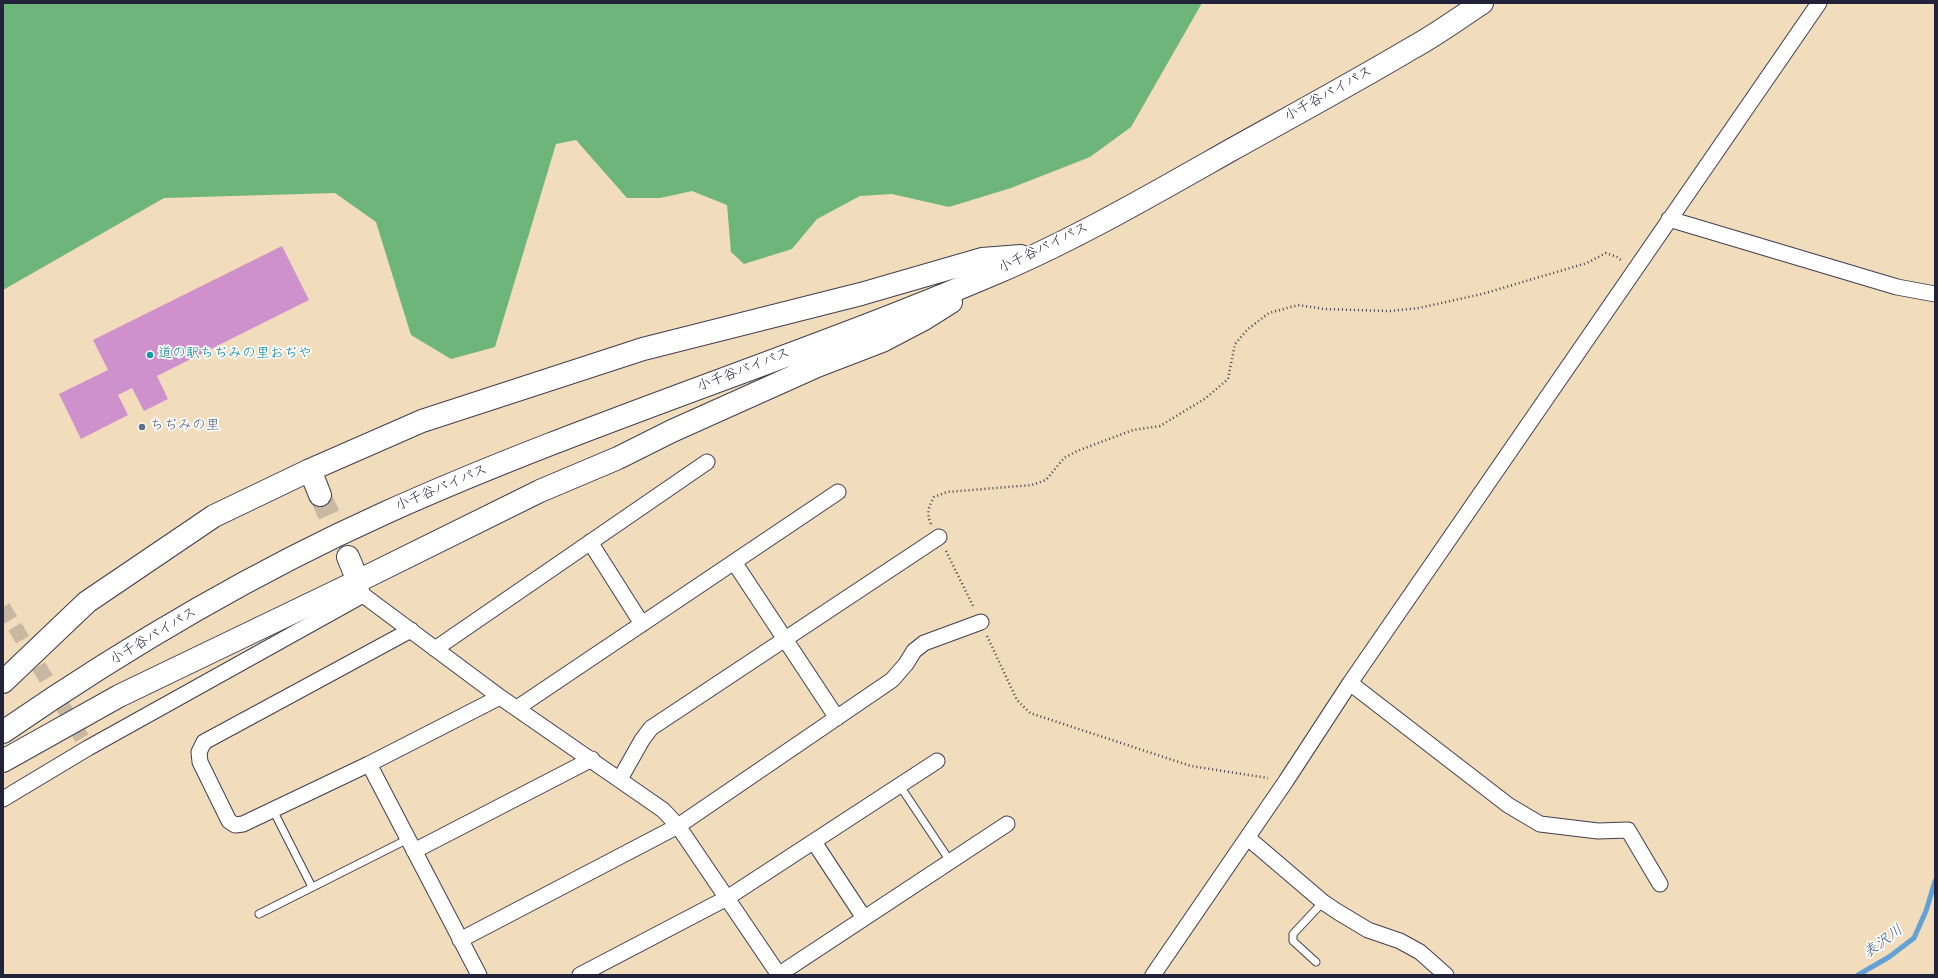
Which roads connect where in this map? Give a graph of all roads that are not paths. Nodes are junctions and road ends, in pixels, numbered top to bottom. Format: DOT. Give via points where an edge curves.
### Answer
graph roads {
  1 [pos="1482,3"];
  2 [pos="1819,3"];
  3 [pos="1668,220"];
  4 [pos="1034,255"];
  5 [pos="998,272"];
  6 [pos="1935,294"];
  7 [pos="707,462"];
  8 [pos="310,470"];
  9 [pos="838,492"];
  10 [pos="320,495"];
  11 [pos="939,537"];
  12 [pos="590,542"];
  13 [pos="348,557"];
  14 [pos="734,562"];
  15 [pos="361,588"];
  16 [pos="980,622"];
  17 [pos="642,624"];
  18 [pos="410,630"];
  19 [pos="785,639"];
  20 [pos="435,649"];
  21 [pos="3,682"];
  22 [pos="1350,683"];
  23 [pos="500,697"];
  24 [pos="516,708"];
  25 [pos="836,718"];
  26 [pos="3,732"];
  27 [pos="592,760"];
  28 [pos="3,761"];
  29 [pos="937,761"];
  30 [pos="369,764"];
  31 [pos="620,779"];
  32 [pos="900,786"];
  33 [pos="3,800"];
  34 [pos="273,810"];
  35 [pos="1007,824"];
  36 [pos="678,826"];
  37 [pos="1248,838"];
  38 [pos="814,842"];
  39 [pos="411,845"];
  40 [pos="950,861"];
  41 [pos="1660,884"];
  42 [pos="312,887"];
  43 [pos="727,898"];
  44 [pos="1323,902"];
  45 [pos="259,914"];
  46 [pos="864,918"];
  47 [pos="460,940"];
  48 [pos="1316,962"];
  49 [pos="1441,974"];
  50 [pos="479,975"];
  51 [pos="580,975"];
  52 [pos="779,975"];
  53 [pos="1153,975"];
  1 -- 4 [label="highway, 小千谷バイパス" via="1416,46 1330,95 1136,204"];
  2 -- 3 [label="street"];
  3 -- 6 [label="street" via="1897,287"];
  3 -- 22 [label="street"];
  4 -- 5 [label="highway, 小千谷バイパス"];
  4 -- 8 [label="highway" via="982,259 861,294 643,349 422,421"];
  5 -- 15 [label="highway" via="924,319 882,341 817,366 618,458 540,491"];
  5 -- 26 [label="highway, 小千谷バイパス" via="837,336 519,456 383,514 284,563 174,623"];
  7 -- 12 [label="street"];
  8 -- 10 [label="highway"];
  8 -- 21 [label="highway" via="214,516 86,602"];
  9 -- 14 [label="street"];
  11 -- 19 [label="street"];
  12 -- 17 [label="street"];
  12 -- 20 [label="street"];
  13 -- 15 [label="highway"];
  14 -- 17 [label="street"];
  14 -- 19 [label="street"];
  15 -- 18 [label="street"];
  15 -- 28 [label="highway" via="119,696"];
  15 -- 33 [label="street"];
  16 -- 25 [label="street" via="924,643 914,651 892,680"];
  17 -- 24 [label="street"];
  18 -- 20 [label="street"];
  18 -- 34 [label="street" via="204,742 199,752 200,762 229,821 235,825 243,824"];
  19 -- 25 [label="street"];
  19 -- 31 [label="street" via="651,728"];
  20 -- 23 [label="street"];
  22 -- 37 [label="street"];
  22 -- 41 [label="street" via="1508,805 1540,824 1598,830 1628,830"];
  23 -- 24 [label="street"];
  23 -- 30 [label="street"];
  24 -- 27 [label="street"];
  25 -- 36 [label="street"];
  27 -- 31 [label="street"];
  27 -- 39 [label="street"];
  29 -- 32 [label="street"];
  30 -- 34 [label="street"];
  30 -- 39 [label="street"];
  31 -- 36 [label="street" via="663,810"];
  32 -- 38 [label="street"];
  32 -- 40 [label="lane"];
  34 -- 42 [label="lane"];
  35 -- 40 [label="street"];
  36 -- 43 [label="street"];
  36 -- 47 [label="street"];
  37 -- 44 [label="street"];
  37 -- 53 [label="street"];
  38 -- 43 [label="street"];
  38 -- 46 [label="street"];
  39 -- 42 [label="lane"];
  39 -- 47 [label="street"];
  40 -- 46 [label="street"];
  42 -- 45 [label="lane"];
  43 -- 51 [label="street"];
  43 -- 52 [label="street"];
  44 -- 48 [label="lane" via="1293,934 1293,941"];
  44 -- 49 [label="street" via="1368,930 1400,940 1420,952"];
  46 -- 52 [label="street"];
  47 -- 50 [label="street"];
}
